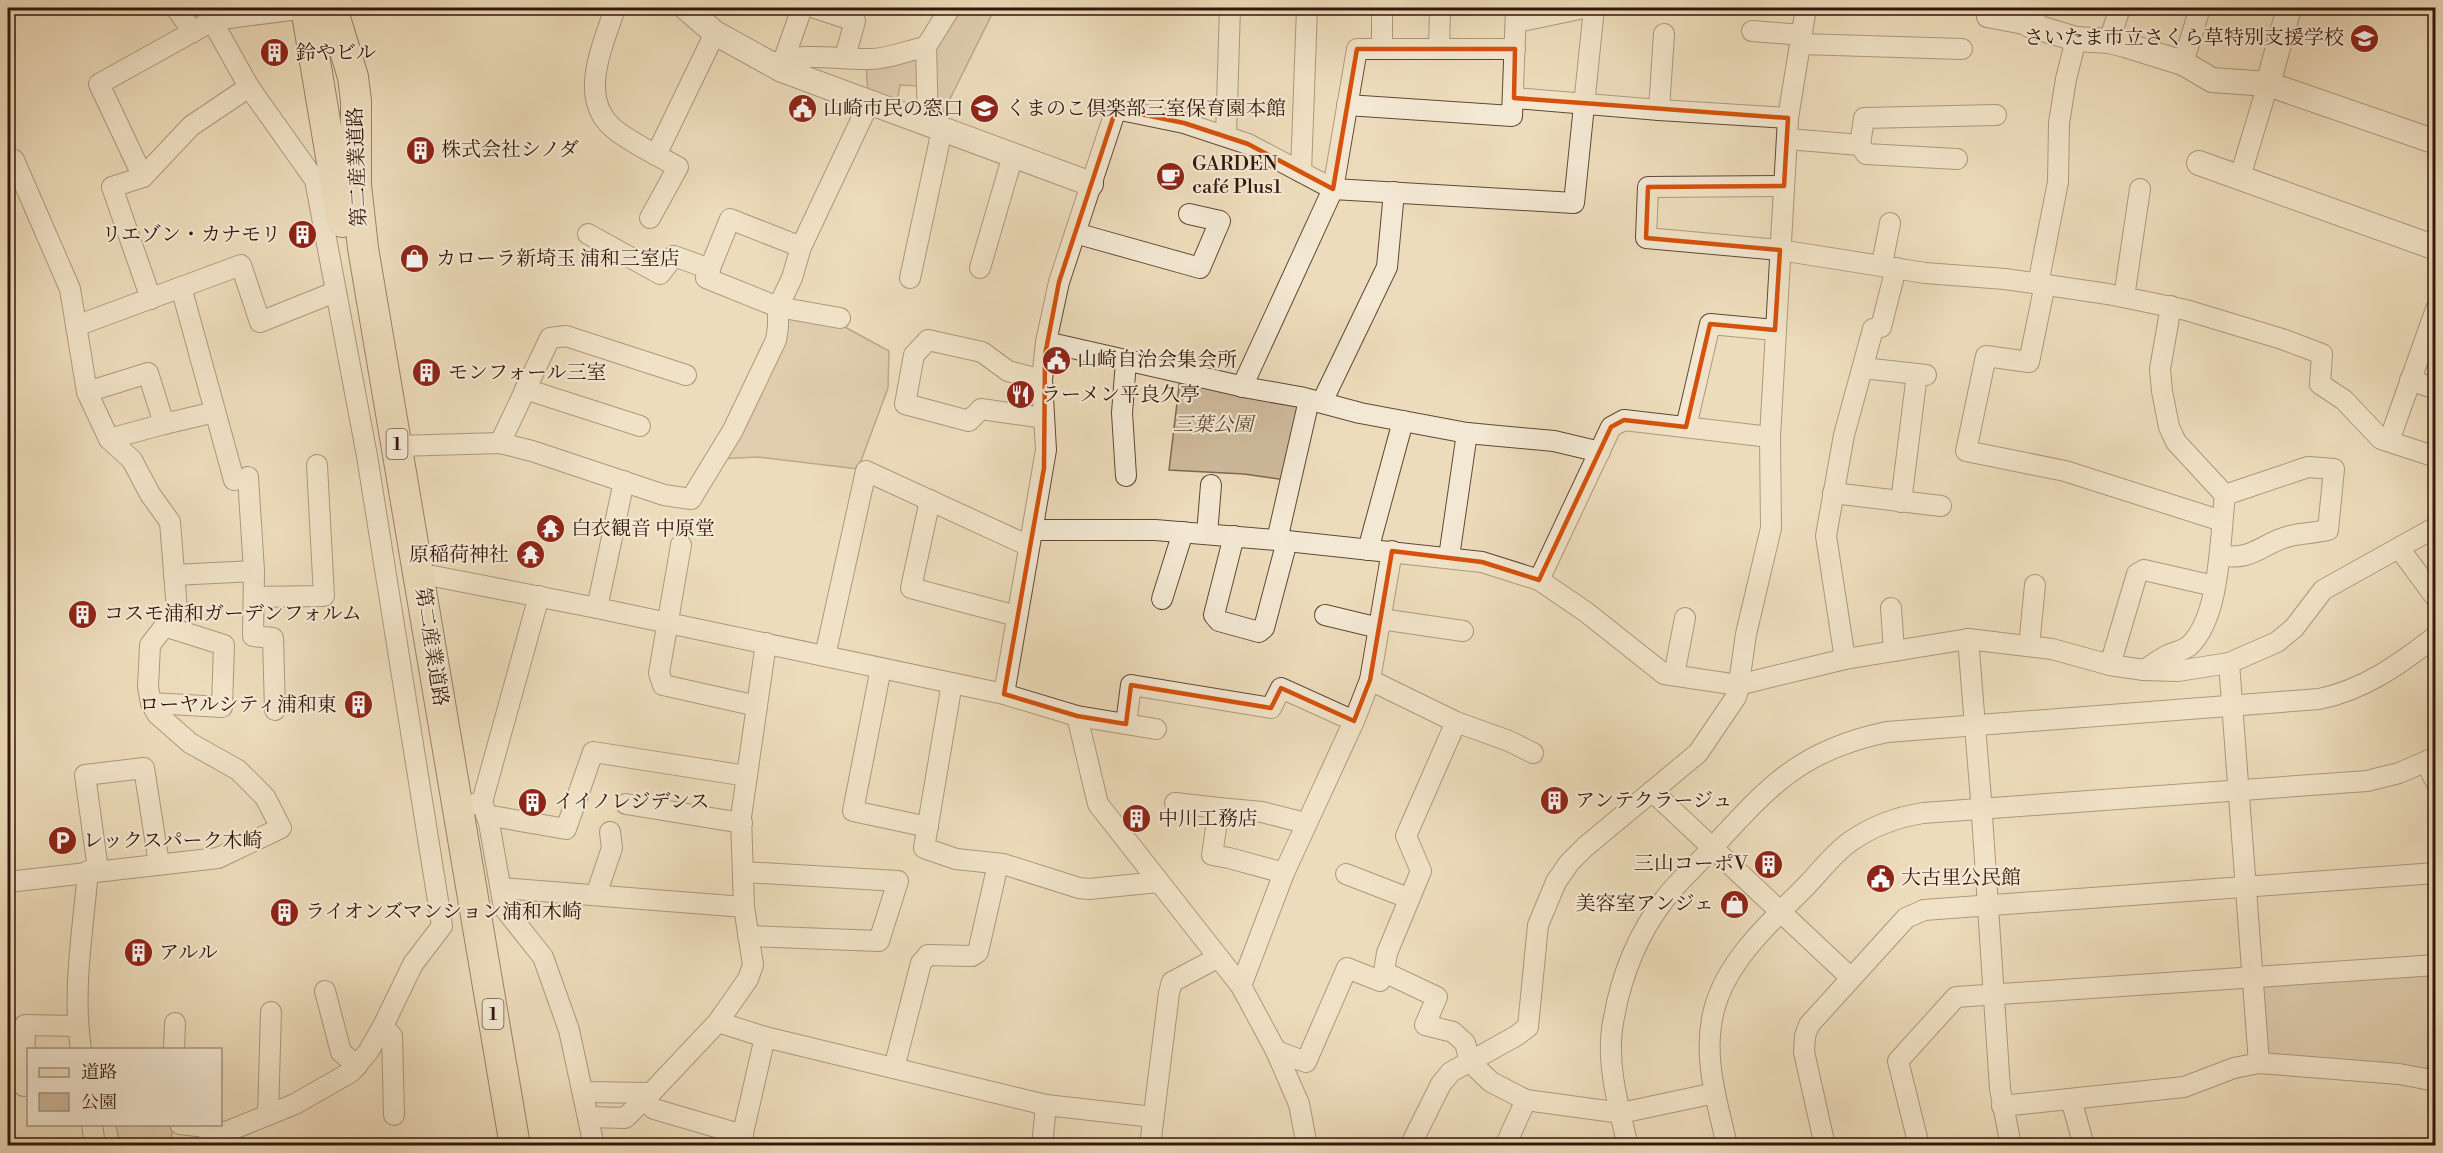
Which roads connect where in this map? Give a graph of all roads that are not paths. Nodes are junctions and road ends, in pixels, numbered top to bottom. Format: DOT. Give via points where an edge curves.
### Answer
graph roads {
  1 [pos="176,8"];
  2 [pos="306,8"];
  3 [pos="332,8"];
  4 [pos="615,8"];
  5 [pos="686,8"];
  6 [pos="802,8"];
  7 [pos="815,8"];
  8 [pos="950,8"];
  9 [pos="1230,8"];
  10 [pos="1307,8"];
  11 [pos="1383,8"];
  12 [pos="1440,8"];
  13 [pos="1584,8"];
  14 [pos="1594,8"];
  15 [pos="1806,8"];
  16 [pos="2120,8"];
  17 [pos="2200,8"];
  18 [pos="2289,8"];
  19 [pos="209,14"];
  20 [pos="1517,15"];
  21 [pos="2032,16"];
  22 [pos="1987,17"];
  23 [pos="1752,31"];
  24 [pos="193,32"];
  25 [pos="715,33"];
  26 [pos="1664,34"];
  27 [pos="2076,39"];
  28 [pos="1801,40"];
  29 [pos="2109,41"];
  30 [pos="926,47"];
  31 [pos="1382,49"];
  32 [pos="1439,49"];
  33 [pos="1515,49"];
  34 [pos="1962,49"];
  35 [pos="845,57"];
  36 [pos="778,61"];
  37 [pos="2183,63"];
  38 [pos="2268,84"];
  39 [pos="249,87"];
  40 [pos="1514,98"];
  41 [pos="869,103"];
  42 [pos="1585,104"];
  43 [pos="1347,105"];
  44 [pos="1659,110"];
  45 [pos="1996,116"];
  46 [pos="1788,118"];
  47 [pos="935,128"];
  48 [pos="1226,136"];
  49 [pos="1788,140"];
  50 [pos="2436,142"];
  51 [pos="1860,145"];
  52 [pos="656,154"];
  53 [pos="1013,155"];
  54 [pos="1957,159"];
  55 [pos="8,161"];
  56 [pos="2199,163"];
  57 [pos="1301,172"];
  58 [pos="143,177"];
  59 [pos="2240,177"];
  60 [pos="1091,184"];
  61 [pos="1784,186"];
  62 [pos="1333,189"];
  63 [pos="2140,189"];
  64 [pos="1394,192"];
  65 [pos="1189,214"];
  66 [pos="650,218"];
  67 [pos="1890,224"];
  68 [pos="1075,233"];
  69 [pos="588,234"];
  70 [pos="801,247"];
  71 [pos="2436,248"];
  72 [pos="1780,250"];
  73 [pos="1889,266"];
  74 [pos="980,268"];
  75 [pos="710,269"];
  76 [pos="910,278"];
  77 [pos="2042,284"];
  78 [pos="181,287"];
  79 [pos="335,292"];
  80 [pos="2124,297"];
  81 [pos="151,299"];
  82 [pos="778,306"];
  83 [pos="2171,306"];
  84 [pos="2436,309"];
  85 [pos="840,318"];
  86 [pos="76,326"];
  87 [pos="1775,330"];
  88 [pos="1046,342"];
  89 [pos="1126,361"];
  90 [pos="1863,368"];
  91 [pos="686,375"];
  92 [pos="1042,380"];
  93 [pos="2410,380"];
  94 [pos="1242,387"];
  95 [pos="525,389"];
  96 [pos="2436,389"];
  97 [pos="87,392"];
  98 [pos="1316,401"];
  99 [pos="215,411"];
  100 [pos="1044,418"];
  101 [pos="1403,421"];
  102 [pos="164,424"];
  103 [pos="640,426"];
  104 [pos="1686,427"];
  105 [pos="1467,433"];
  106 [pos="1770,437"];
  107 [pos="109,440"];
  108 [pos="2389,441"];
  109 [pos="500,443"];
  110 [pos="398,446"];
  111 [pos="1600,452"];
  112 [pos="2436,458"];
  113 [pos="317,465"];
  114 [pos="1126,476"];
  115 [pos="624,481"];
  116 [pos="1211,485"];
  117 [pos="1833,493"];
  118 [pos="2225,495"];
  119 [pos="930,500"];
  120 [pos="1901,502"];
  121 [pos="1941,506"];
  122 [pos="2222,521"];
  123 [pos="2436,527"];
  124 [pos="1183,532"];
  125 [pos="1207,534"];
  126 [pos="1234,536"];
  127 [pos="1032,538"];
  128 [pos="1282,541"];
  129 [pos="681,545"];
  130 [pos="2399,548"];
  131 [pos="1368,550"];
  132 [pos="1392,551"];
  133 [pos="2220,555"];
  134 [pos="1449,557"];
  135 [pos="254,571"];
  136 [pos="174,575"];
  137 [pos="419,576"];
  138 [pos="1539,580"];
  139 [pos="2035,585"];
  140 [pos="2214,586"];
  141 [pos="539,596"];
  142 [pos="254,597"];
  143 [pos="2436,598"];
  144 [pos="1162,600"];
  145 [pos="597,608"];
  146 [pos="1891,608"];
  147 [pos="1325,615"];
  148 [pos="1017,616"];
  149 [pos="1685,618"];
  150 [pos="668,623"];
  151 [pos="1380,624"];
  152 [pos="164,626"];
  153 [pos="1463,631"];
  154 [pos="2436,636"];
  155 [pos="1968,639"];
  156 [pos="766,643"];
  157 [pos="2029,646"];
  158 [pos="1894,651"];
  159 [pos="825,656"];
  160 [pos="1845,659"];
  161 [pos="2229,663"];
  162 [pos="2110,664"];
  163 [pos="881,668"];
  164 [pos="2144,670"];
  165 [pos="1674,675"];
  166 [pos="1370,680"];
  167 [pos="952,683"];
  168 [pos="1738,685"];
  169 [pos="1004,694"];
  170 [pos="151,704"];
  171 [pos="2232,705"];
  172 [pos="757,706"];
  173 [pos="275,710"];
  174 [pos="1077,716"];
  175 [pos="1353,721"];
  176 [pos="1456,722"];
  177 [pos="1126,724"];
  178 [pos="1975,724"];
  179 [pos="1156,729"];
  180 [pos="1533,753"];
  181 [pos="2431,760"];
  182 [pos="747,776"];
  183 [pos="2436,783"];
  184 [pos="1652,790"];
  185 [pos="2238,791"];
  186 [pos="1175,803"];
  187 [pos="626,804"];
  188 [pos="475,808"];
  189 [pos="1219,808"];
  190 [pos="1982,809"];
  191 [pos="741,823"];
  192 [pos="1305,824"];
  193 [pos="928,827"];
  194 [pos="610,832"];
  195 [pos="1712,849"];
  196 [pos="159,864"];
  197 [pos="998,864"];
  198 [pos="93,871"];
  199 [pos="743,872"];
  200 [pos="1284,873"];
  201 [pos="2436,873"];
  202 [pos="1346,874"];
  203 [pos="8,882"];
  204 [pos="1158,882"];
  205 [pos="2246,887"];
  206 [pos="501,888"];
  207 [pos="596,896"];
  208 [pos="1408,898"];
  209 [pos="1989,905"];
  210 [pos="744,907"];
  211 [pos="1781,912"];
  212 [pos="748,936"];
  213 [pos="1217,958"];
  214 [pos="2436,965"];
  215 [pos="1384,972"];
  216 [pos="1851,978"];
  217 [pos="2253,978"];
  218 [pos="1241,986"];
  219 [pos="325,991"];
  220 [pos="1995,996"];
  221 [pos="271,1012"];
  222 [pos="718,1022"];
  223 [pos="175,1023"];
  224 [pos="77,1026"];
  225 [pos="383,1026"];
  226 [pos="765,1037"];
  227 [pos="81,1048"];
  228 [pos="174,1048"];
  229 [pos="1276,1051"];
  230 [pos="1470,1062"];
  231 [pos="2259,1063"];
  232 [pos="357,1066"];
  233 [pos="894,1068"];
  234 [pos="2436,1081"];
  235 [pos="24,1086"];
  236 [pos="584,1092"];
  237 [pos="1715,1093"];
  238 [pos="648,1096"];
  239 [pos="2071,1099"];
  240 [pos="1526,1100"];
  241 [pos="1046,1105"];
  242 [pos="2002,1106"];
  243 [pos="1621,1113"];
  244 [pos="268,1115"];
  245 [pos="394,1115"];
  246 [pos="588,1117"];
  247 [pos="1153,1117"];
  248 [pos="92,1126"];
  249 [pos="191,1126"];
  250 [pos="223,1133"];
  251 [pos="741,1140"];
  252 [pos="95,1146"];
  253 [pos="205,1146"];
  254 [pos="497,1146"];
  255 [pos="515,1146"];
  256 [pos="594,1146"];
  257 [pos="1042,1146"];
  258 [pos="1150,1146"];
  259 [pos="1307,1146"];
  260 [pos="1410,1146"];
  261 [pos="1505,1146"];
  262 [pos="1628,1146"];
  263 [pos="1727,1146"];
  264 [pos="1825,1146"];
  265 [pos="1919,1146"];
  266 [pos="2011,1146"];
  267 [pos="2084,1146"];
  1 -- 24 [label="street"];
  2 -- 19 [label="street"];
  2 -- 254 [label="main road, 第二産業道路 / 1" via="436,805"];
  3 -- 110 [label="main road, 第二産業道路 / 1" via="353,77 357,210"];
  4 -- 52 [label="street" via="595,73 599,111 616,131"];
  5 -- 25 [label="street"];
  6 -- 36 [label="street"];
  7 -- 35 [label="street" via="855,21"];
  8 -- 30 [label="street"];
  9 -- 48 [label="street"];
  10 -- 57 [label="street"];
  11 -- 31 [label="street"];
  12 -- 32 [label="street"];
  13 -- 20 [label="street"];
  14 -- 42 [label="street"];
  15 -- 28 [label="street"];
  16 -- 29 [label="street"];
  17 -- 37 [label="street"];
  18 -- 38 [label="street"];
  19 -- 24 [label="street"];
  19 -- 39 [label="street"];
  20 -- 33 [label="street"];
  21 -- 22 [label="street"];
  21 -- 27 [label="street"];
  23 -- 28 [label="street"];
  24 -- 58 [label="street" via="99,84"];
  25 -- 36 [label="street"];
  25 -- 52 [label="street"];
  26 -- 44 [label="street"];
  27 -- 29 [label="street"];
  27 -- 77 [label="street" via="2066,79 2057,192"];
  28 -- 34 [label="street"];
  28 -- 46 [label="street"];
  29 -- 37 [label="street"];
  30 -- 35 [label="street" via="872,59"];
  30 -- 47 [label="street"];
  31 -- 32 [label="street"];
  31 -- 43 [label="street" via="1357,49"];
  32 -- 33 [label="street"];
  33 -- 40 [label="street"];
  35 -- 36 [label="street"];
  36 -- 41 [label="street" via="803,79"];
  37 -- 38 [label="street" via="2212,80"];
  38 -- 50 [label="street"];
  38 -- 59 [label="street"];
  39 -- 58 [label="street" via="191,126"];
  39 -- 79 [label="street" via="315,180"];
  40 -- 42 [label="street"];
  40 -- 43 [label="street" via="1512,116"];
  41 -- 47 [label="street"];
  41 -- 70 [label="street"];
  42 -- 44 [label="street"];
  42 -- 64 [label="street" via="1574,203"];
  43 -- 62 [label="street"];
  44 -- 46 [label="street"];
  45 -- 51 [label="street" via="1864,118"];
  46 -- 49 [label="street"];
  47 -- 53 [label="street"];
  47 -- 76 [label="street"];
  48 -- 57 [label="street"];
  48 -- 60 [label="street" via="1116,109"];
  49 -- 51 [label="street"];
  49 -- 61 [label="street"];
  51 -- 54 [label="street" via="1866,154"];
  52 -- 66 [label="street" via="678,167"];
  53 -- 60 [label="street"];
  53 -- 74 [label="street"];
  55 -- 86 [label="street" via="14,160 70,289"];
  56 -- 59 [label="street"];
  57 -- 62 [label="street"];
  58 -- 81 [label="street" via="112,187"];
  59 -- 71 [label="street"];
  60 -- 68 [label="street"];
  61 -- 72 [label="street"];
  61 -- 72 [label="street" via="1648,187 1646,238"];
  62 -- 64 [label="street"];
  62 -- 94 [label="street"];
  63 -- 80 [label="street"];
  64 -- 98 [label="street" via="1387,267"];
  65 -- 68 [label="street" via="1220,221 1200,268"];
  67 -- 73 [label="street"];
  68 -- 88 [label="street"];
  69 -- 75 [label="street" via="660,274 674,256"];
  70 -- 75 [label="street" via="730,219"];
  70 -- 82 [label="street"];
  72 -- 73 [label="street"];
  72 -- 87 [label="street"];
  73 -- 77 [label="street"];
  73 -- 90 [label="street" via="1881,327 1873,329"];
  75 -- 82 [label="street" via="706,278"];
  77 -- 80 [label="street"];
  77 -- 122 [label="street" via="2030,362 1986,356 1966,451 2065,471"];
  78 -- 79 [label="street" via="241,266 260,322"];
  78 -- 81 [label="street"];
  78 -- 99 [label="street"];
  79 -- 225 [label="street" via="367,456 442,926 413,964"];
  80 -- 83 [label="street"];
  81 -- 86 [label="street"];
  82 -- 85 [label="street"];
  82 -- 115 [label="street" via="776,340 733,430 691,499 664,495"];
  83 -- 108 [label="street" via="2322,354 2320,384 2352,408 2375,434"];
  83 -- 118 [label="street" via="2160,369 2169,427 2176,442"];
  84 -- 93 [label="street"];
  86 -- 97 [label="street"];
  87 -- 104 [label="street" via="1710,324"];
  87 -- 106 [label="street"];
  88 -- 89 [label="street"];
  88 -- 92 [label="street"];
  89 -- 94 [label="street"];
  89 -- 114 [label="street" via="1122,413"];
  90 -- 117 [label="street"];
  90 -- 120 [label="street" via="1922,375"];
  91 -- 95 [label="street" via="566,336 550,338"];
  92 -- 100 [label="street"];
  92 -- 100 [label="street" via="1008,371 982,352 928,340 914,355 905,404 969,421 981,409"];
  93 -- 96 [label="street"];
  93 -- 108 [label="street"];
  94 -- 98 [label="street"];
  95 -- 103 [label="street"];
  95 -- 109 [label="street"];
  97 -- 102 [label="street" via="148,373"];
  97 -- 107 [label="street"];
  98 -- 101 [label="street"];
  98 -- 128 [label="street"];
  99 -- 102 [label="street"];
  99 -- 135 [label="street" via="241,478"];
  100 -- 127 [label="street" via="1046,450"];
  101 -- 105 [label="street"];
  101 -- 131 [label="street"];
  102 -- 107 [label="street"];
  104 -- 106 [label="street"];
  104 -- 111 [label="street" via="1624,420 1611,427"];
  105 -- 111 [label="street" via="1554,441"];
  105 -- 134 [label="street"];
  106 -- 168 [label="street" via="1771,528"];
  107 -- 136 [label="street" via="132,460 170,522"];
  108 -- 112 [label="street"];
  109 -- 110 [label="street"];
  109 -- 115 [label="street"];
  110 -- 137 [label="main road, 第二産業道路 / 1"];
  111 -- 138 [label="street"];
  113 -- 142 [label="street" via="324,596"];
  115 -- 145 [label="street"];
  116 -- 125 [label="street"];
  117 -- 120 [label="street"];
  117 -- 160 [label="street" via="1826,536"];
  118 -- 122 [label="street"];
  118 -- 133 [label="street" via="2308,467 2334,469 2328,530 2289,536 2246,556"];
  119 -- 127 [label="street"];
  119 -- 148 [label="street" via="911,588"];
  119 -- 159 [label="street" via="866,471"];
  120 -- 121 [label="street"];
  122 -- 133 [label="street"];
  123 -- 130 [label="street"];
  124 -- 125 [label="street"];
  124 -- 127 [label="street"];
  124 -- 144 [label="street"];
  125 -- 126 [label="street"];
  126 -- 128 [label="street"];
  126 -- 128 [label="street" via="1214,615 1219,621 1259,632 1264,628"];
  127 -- 148 [label="street"];
  128 -- 131 [label="street"];
  129 -- 150 [label="street"];
  130 -- 143 [label="street"];
  130 -- 161 [label="street" via="2324,590 2294,628 2277,642"];
  131 -- 132 [label="street"];
  132 -- 134 [label="street"];
  132 -- 151 [label="street"];
  133 -- 140 [label="street"];
  134 -- 138 [label="street" via="1498,566"];
  135 -- 136 [label="street"];
  135 -- 142 [label="street"];
  136 -- 152 [label="street" via="177,610"];
  137 -- 141 [label="street"];
  137 -- 188 [label="main road, 第二産業道路 / 1"];
  138 -- 165 [label="street" via="1664,674"];
  139 -- 157 [label="street"];
  140 -- 162 [label="street" via="2144,570 2137,574"];
  140 -- 164 [label="street" via="2208,615 2193,641"];
  141 -- 145 [label="street"];
  141 -- 188 [label="street"];
  142 -- 173 [label="street" via="253,636 273,638"];
  145 -- 150 [label="street"];
  146 -- 158 [label="street"];
  147 -- 151 [label="street"];
  148 -- 169 [label="street"];
  149 -- 165 [label="street"];
  150 -- 156 [label="street"];
  150 -- 172 [label="street" via="659,673 663,685"];
  151 -- 153 [label="street"];
  151 -- 166 [label="street"];
  152 -- 170 [label="street" via="150,645"];
  152 -- 170 [label="street" via="224,645 222,707"];
  154 -- 171 [label="street" via="2376,678 2332,696"];
  155 -- 157 [label="street"];
  155 -- 158 [label="street"];
  155 -- 178 [label="street"];
  156 -- 159 [label="street"];
  156 -- 172 [label="street"];
  157 -- 162 [label="street"];
  158 -- 160 [label="street"];
  159 -- 163 [label="street"];
  160 -- 168 [label="street"];
  161 -- 164 [label="street" via="2178,671"];
  161 -- 171 [label="street"];
  162 -- 164 [label="street"];
  163 -- 167 [label="street"];
  163 -- 193 [label="street" via="853,811"];
  165 -- 168 [label="street"];
  166 -- 175 [label="street"];
  166 -- 176 [label="street"];
  167 -- 169 [label="street"];
  167 -- 193 [label="street"];
  168 -- 184 [label="street" via="1736,697 1698,753"];
  169 -- 174 [label="street"];
  170 -- 196 [label="street" via="190,743 238,770 265,796 280,828 218,858"];
  171 -- 178 [label="street"];
  171 -- 185 [label="street"];
  172 -- 182 [label="street"];
  174 -- 177 [label="street"];
  174 -- 204 [label="street" via="1098,804"];
  175 -- 177 [label="street" via="1281,688 1270,708 1131,685"];
  175 -- 192 [label="street"];
  176 -- 180 [label="street"];
  176 -- 208 [label="street" via="1406,836 1421,871"];
  177 -- 179 [label="street"];
  178 -- 190 [label="street"];
  178 -- 195 [label="street" via="1887,732 1816,755 1772,785"];
  181 -- 183 [label="street"];
  181 -- 185 [label="street" via="2367,781"];
  182 -- 188 [label="street" via="593,752 566,830"];
  182 -- 191 [label="street"];
  184 -- 195 [label="street"];
  184 -- 230 [label="street" via="1585,846 1556,882 1538,926 1528,1027"];
  185 -- 190 [label="street"];
  185 -- 205 [label="street"];
  186 -- 189 [label="street"];
  187 -- 191 [label="street"];
  188 -- 206 [label="street"];
  188 -- 255 [label="main road, 第二産業道路 / 1"];
  189 -- 192 [label="street" via="1262,812"];
  189 -- 200 [label="street" via="1212,855"];
  190 -- 209 [label="street"];
  190 -- 211 [label="street" via="1910,815 1874,827 1843,848"];
  191 -- 199 [label="street"];
  192 -- 200 [label="street"];
  193 -- 197 [label="street" via="924,848 956,859"];
  194 -- 207 [label="street" via="612,848"];
  195 -- 211 [label="street"];
  195 -- 243 [label="street" via="1664,899 1638,940 1621,982 1611,1050"];
  196 -- 198 [label="street"];
  196 -- 198 [label="street" via="144,768 85,775"];
  197 -- 204 [label="street" via="1079,888"];
  197 -- 233 [label="street" via="978,952 972,956 928,955 921,963"];
  198 -- 203 [label="street"];
  198 -- 224 [label="street" via="79,973"];
  199 -- 210 [label="street"];
  199 -- 212 [label="street" via="898,881 879,942"];
  200 -- 218 [label="street"];
  201 -- 205 [label="street"];
  202 -- 208 [label="street"];
  204 -- 213 [label="street"];
  205 -- 209 [label="street"];
  205 -- 217 [label="street"];
  206 -- 207 [label="street"];
  206 -- 236 [label="street" via="504,908 543,957 569,1030"];
  207 -- 210 [label="street"];
  208 -- 215 [label="street" via="1387,953"];
  209 -- 216 [label="street" via="1914,913"];
  209 -- 220 [label="street"];
  210 -- 212 [label="street"];
  211 -- 216 [label="street"];
  211 -- 237 [label="street" via="1737,962 1717,1000 1708,1047"];
  212 -- 222 [label="street" via="753,965 748,979"];
  213 -- 218 [label="street"];
  213 -- 247 [label="street" via="1172,982"];
  214 -- 217 [label="street"];
  215 -- 229 [label="street" via="1380,981 1347,968 1306,1062"];
  215 -- 230 [label="street" via="1437,997 1425,1025 1453,1032 1465,1043"];
  216 -- 264 [label="street" via="1809,1025 1804,1044"];
  217 -- 220 [label="street"];
  217 -- 231 [label="street"];
  218 -- 229 [label="street"];
  219 -- 232 [label="street" via="341,1052"];
  220 -- 242 [label="street"];
  220 -- 265 [label="street" via="1956,997 1898,1060"];
  221 -- 244 [label="street"];
  222 -- 226 [label="street"];
  222 -- 238 [label="street"];
  223 -- 228 [label="street"];
  224 -- 227 [label="street"];
  224 -- 235 [label="street" via="25,1025"];
  225 -- 232 [label="street"];
  225 -- 245 [label="street" via="393,1036"];
  226 -- 233 [label="street"];
  226 -- 251 [label="street"];
  229 -- 259 [label="street" via="1299,1104"];
  230 -- 240 [label="street" via="1491,1082"];
  230 -- 260 [label="street" via="1451,1072 1441,1084"];
  231 -- 234 [label="street" via="2399,1074"];
  231 -- 239 [label="street" via="2184,1087"];
  232 -- 244 [label="street" via="295,1104"];
  233 -- 241 [label="street"];
  236 -- 238 [label="street"];
  236 -- 246 [label="street"];
  237 -- 243 [label="street"];
  237 -- 263 [label="street"];
  238 -- 246 [label="street" via="625,1118"];
  238 -- 251 [label="street" via="654,1109"];
  239 -- 242 [label="street"];
  239 -- 267 [label="street"];
  240 -- 243 [label="street"];
  240 -- 261 [label="street"];
  241 -- 247 [label="street"];
  241 -- 257 [label="street"];
  242 -- 266 [label="street"];
  243 -- 262 [label="street"];
  244 -- 250 [label="street"];
  246 -- 256 [label="street"];
  247 -- 258 [label="street"];
  248 -- 252 [label="street"];
  249 -- 250 [label="street"];
  250 -- 253 [label="street"];
}
